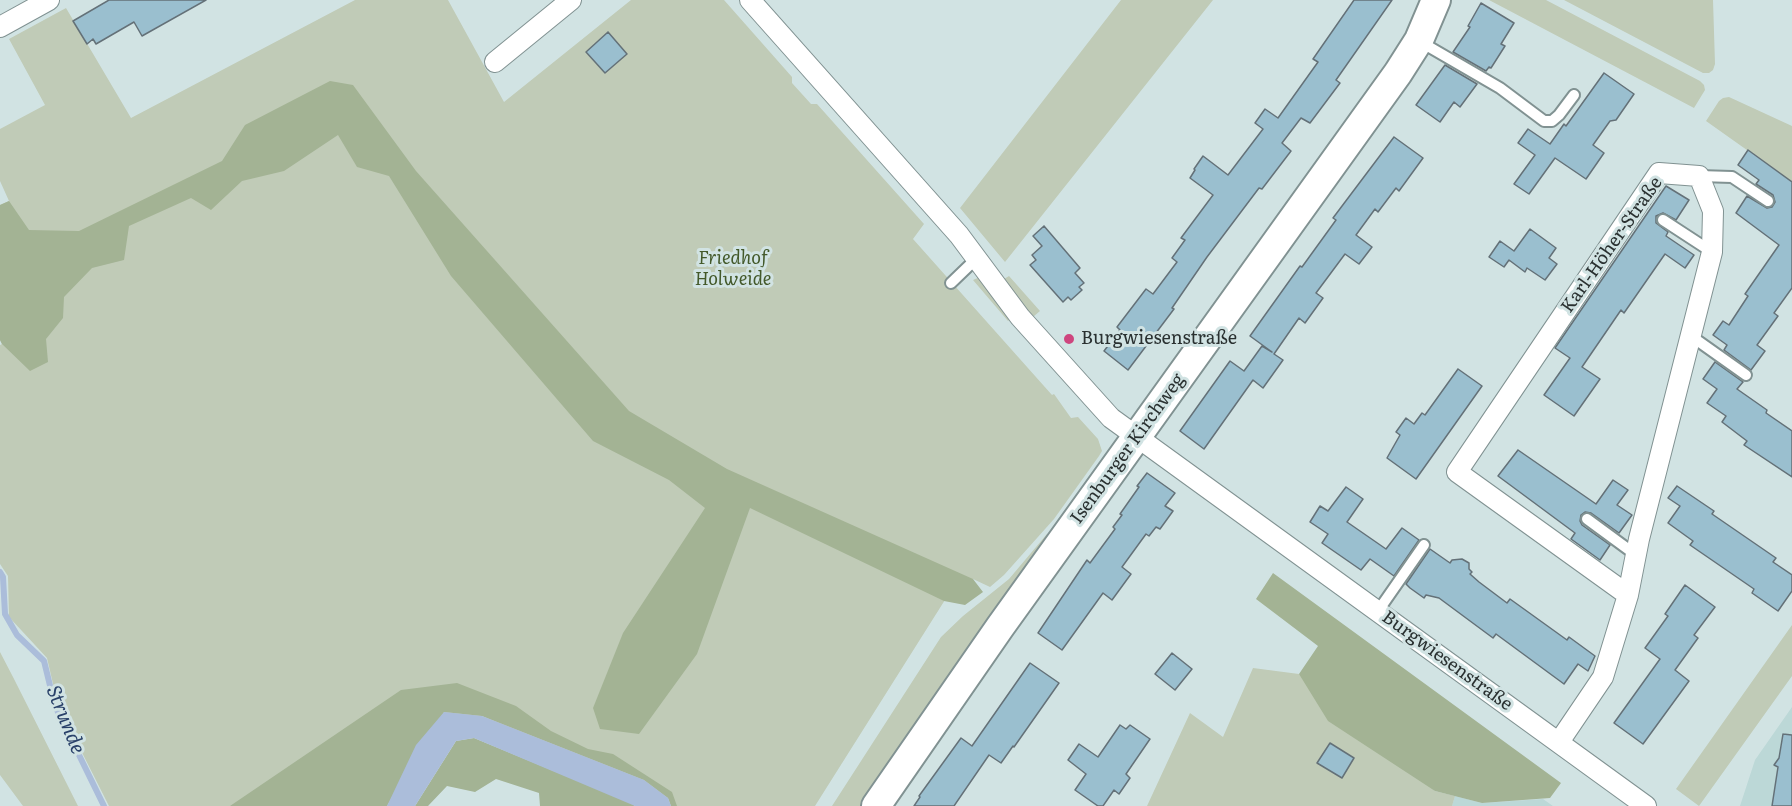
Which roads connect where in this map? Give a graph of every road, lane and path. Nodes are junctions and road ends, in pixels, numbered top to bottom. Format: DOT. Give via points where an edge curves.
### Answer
graph roads {
  1 [pos="49,0"];
  2 [pos="571,0"];
  3 [pos="750,0"];
  4 [pos="1436,0"];
  5 [pos="0,27"];
  6 [pos="1419,40"];
  7 [pos="495,62"];
  8 [pos="1574,95"];
  9 [pos="1699,176"];
  10 [pos="1768,201"];
  11 [pos="1663,220"];
  12 [pos="1712,252"];
  13 [pos="977,258"];
  14 [pos="951,283"];
  15 [pos="1690,336"];
  16 [pos="1746,375"];
  17 [pos="1137,437"];
  18 [pos="1587,519"];
  19 [pos="1424,545"];
  20 [pos="1636,555"];
  21 [pos="1628,595"];
  22 [pos="1378,610"];
  23 [pos="1559,742"];
  24 [pos="876,806"];
  25 [pos="1646,806"];
  1 -- 5 [label="street"];
  2 -- 7 [label="street"];
  3 -- 13 [label="street, Burgwiesenstraße"];
  4 -- 6 [label="street, Isenburger Kirchweg"];
  6 -- 8 [label="lane" via="1500,88 1544,121 1559,115"];
  6 -- 17 [label="street, Isenburger Kirchweg"];
  9 -- 10 [label="lane" via="1732,177"];
  9 -- 12 [label="street" via="1713,212"];
  9 -- 21 [label="street, Karl-Höher-Straße" via="1659,173 1457,472"];
  11 -- 12 [label="lane"];
  12 -- 15 [label="street"];
  13 -- 14 [label="lane"];
  13 -- 17 [label="street, Burgwiesenstraße" via="1051,352 1112,418"];
  15 -- 16 [label="lane"];
  15 -- 20 [label="street"];
  17 -- 22 [label="street, Burgwiesenstraße"];
  17 -- 24 [label="street, Isenburger Kirchweg"];
  18 -- 20 [label="lane"];
  19 -- 22 [label="lane"];
  20 -- 21 [label="street"];
  21 -- 23 [label="street" via="1603,677"];
  22 -- 23 [label="street, Burgwiesenstraße"];
  23 -- 25 [label="street, Burgwiesenstraße"];
}
